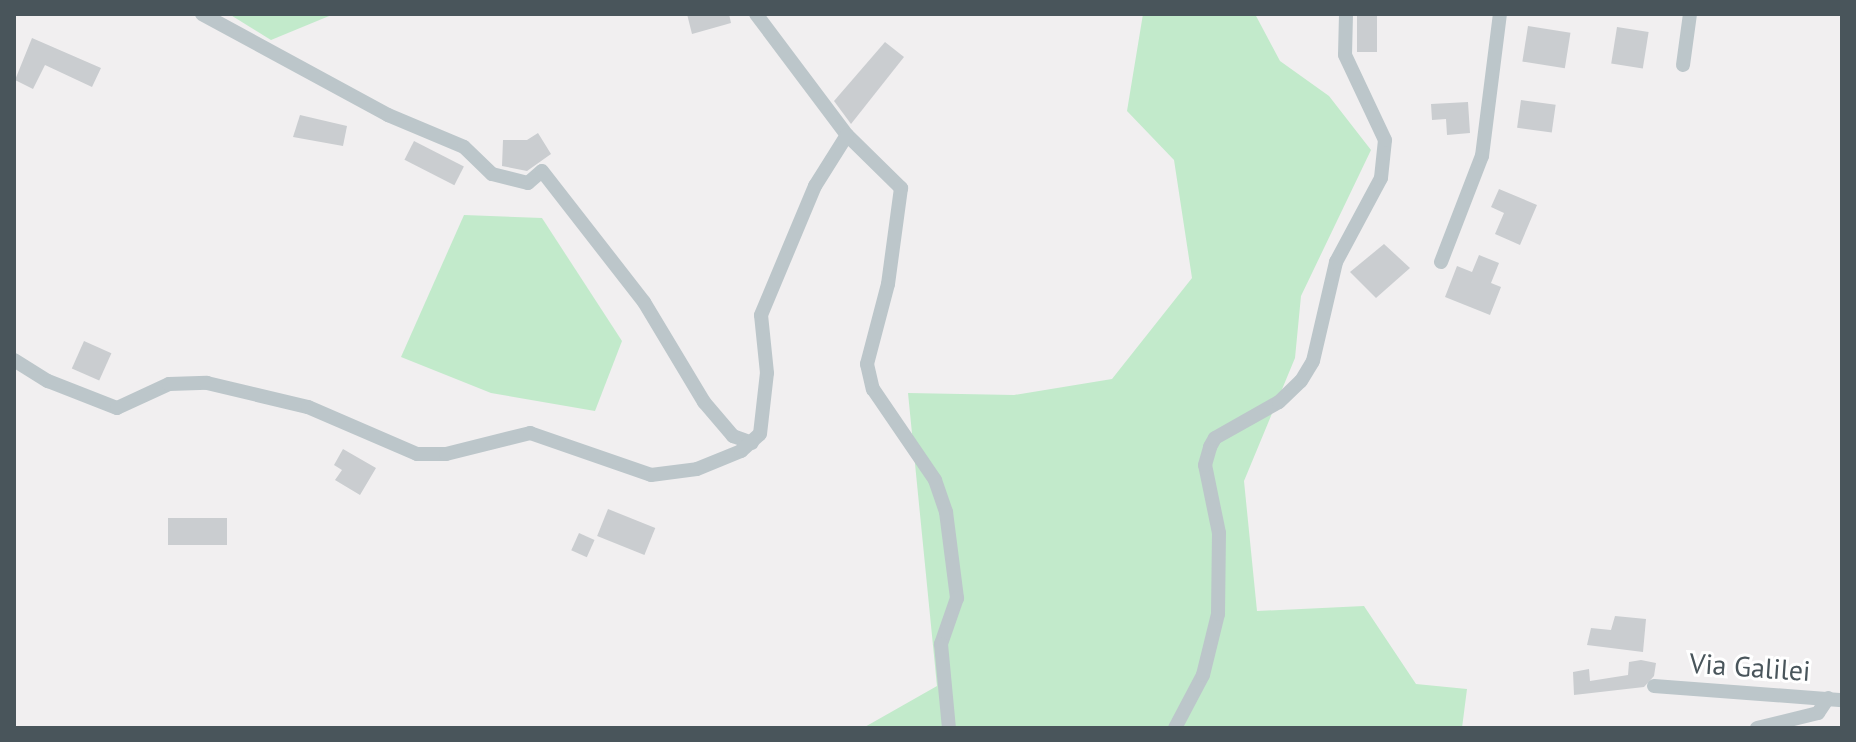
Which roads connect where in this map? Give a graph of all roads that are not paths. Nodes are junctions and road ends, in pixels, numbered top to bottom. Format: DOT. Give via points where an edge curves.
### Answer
graph roads {
  1 [pos="202,14"];
  2 [pos="756,14"];
  3 [pos="1346,14"];
  4 [pos="1500,14"];
  5 [pos="1690,14"];
  6 [pos="1683,65"];
  7 [pos="847,135"];
  8 [pos="1441,262"];
  9 [pos="14,360"];
  10 [pos="752,443"];
  11 [pos="1654,686"];
  12 [pos="1835,699"];
  13 [pos="949,728"];
  14 [pos="1175,728"];
  15 [pos="1757,728"];
  1 -- 10 [label="street" via="388,115 464,147 492,174 528,183 542,171 644,302 704,402 733,436"];
  2 -- 7 [label="street"];
  3 -- 14 [label="street" via="1345,55 1385,140 1381,178 1336,262 1313,361 1301,381 1279,402 1215,438 1210,447 1205,465 1219,533 1218,614 1203,675"];
  4 -- 8 [label="street" via="1482,156"];
  5 -- 6 [label="street"];
  7 -- 10 [label="street" via="815,186 761,315 766,411"];
  7 -- 13 [label="street" via="901,188 888,284 867,364 873,389 935,480 946,512 957,598 941,644"];
  9 -- 10 [label="street" via="48,381 117,408 181,382 242,388 320,411 417,454 446,454 530,433 635,471 670,476 730,457"];
  11 -- 12 [label="street, Via Galilei"];
  12 -- 15 [label="street" via="1818,713"];
}
